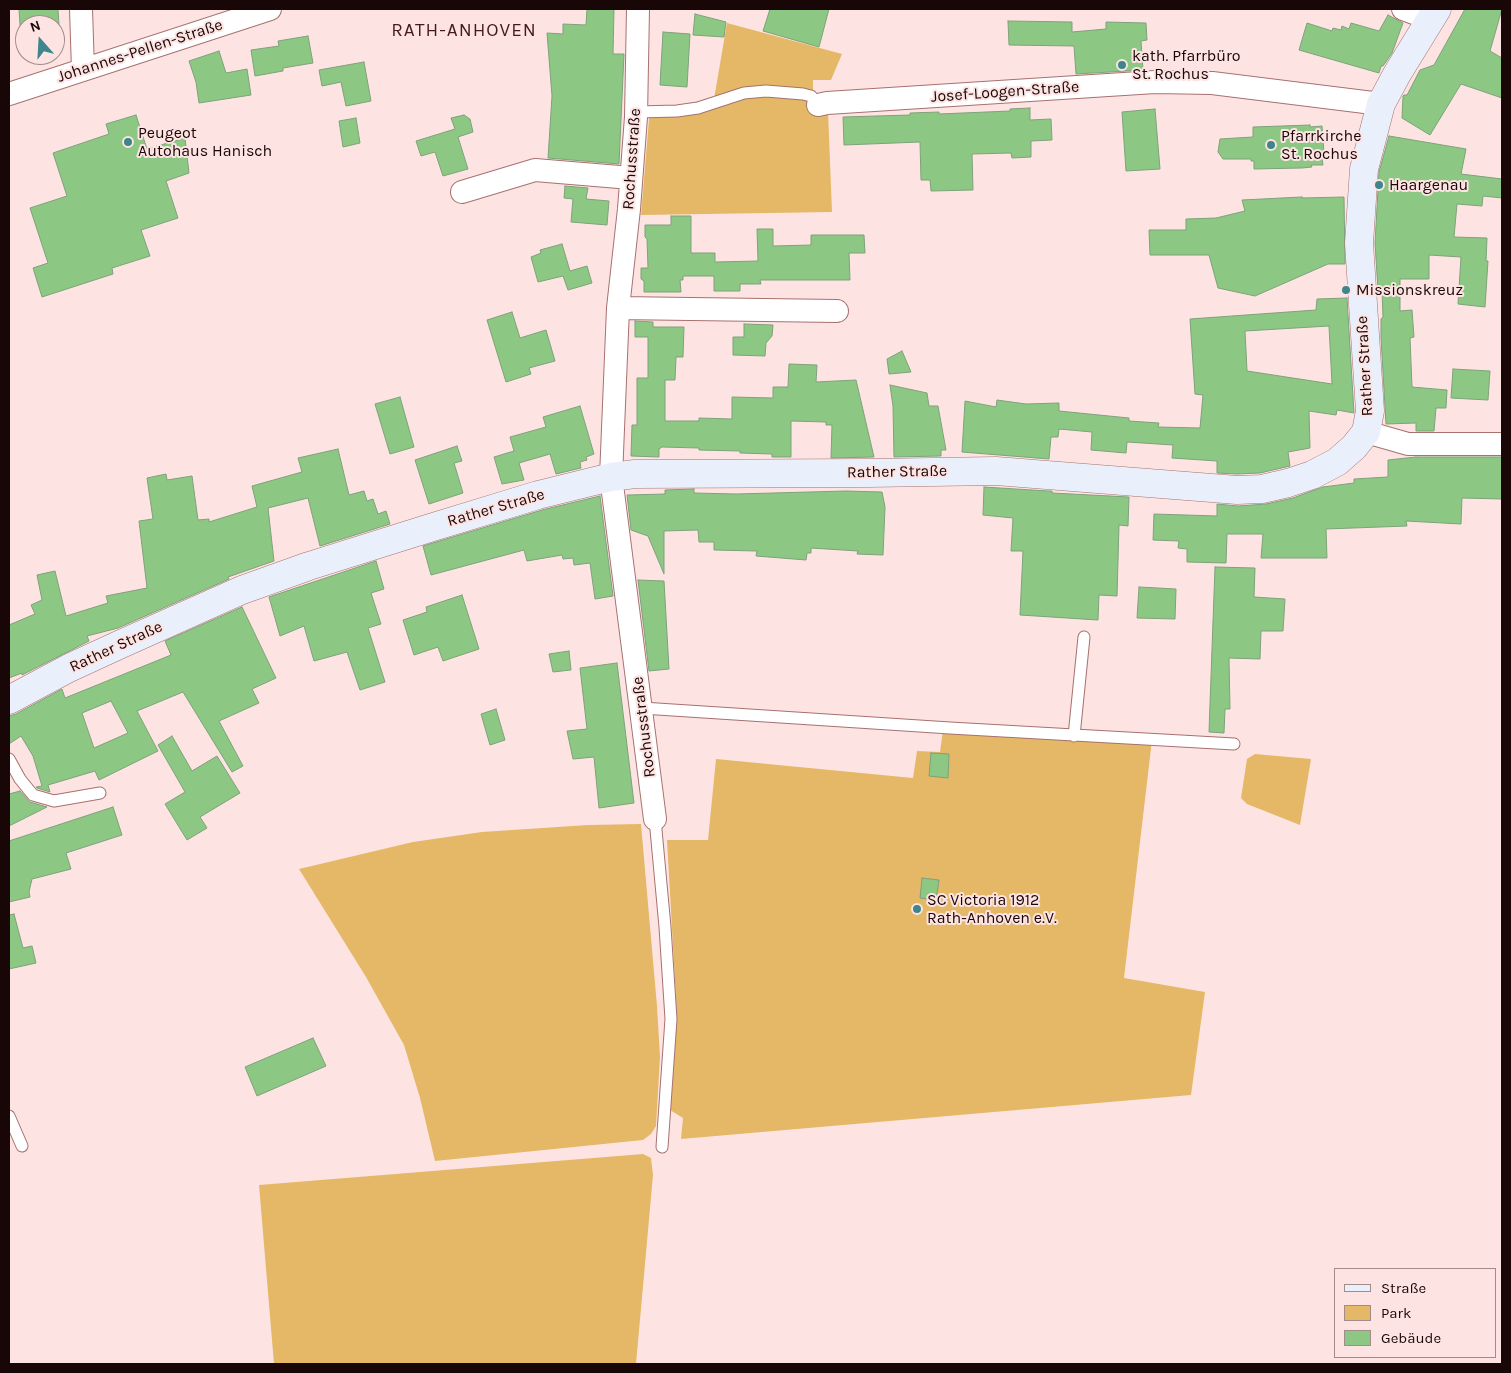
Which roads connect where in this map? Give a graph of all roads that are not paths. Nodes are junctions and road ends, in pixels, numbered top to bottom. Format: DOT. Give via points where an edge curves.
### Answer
graph roads {
  1 [pos="81,9"];
  2 [pos="638,9"];
  3 [pos="1404,9"];
  4 [pos="257,11"];
  5 [pos="1434,14"];
  6 [pos="83,70"];
  7 [pos="9,94"];
  8 [pos="1381,104"];
  9 [pos="818,105"];
  10 [pos="636,112"];
  11 [pos="631,178"];
  12 [pos="462,192"];
  13 [pos="618,308"];
  14 [pos="837,310"];
  15 [pos="1366,432"];
  16 [pos="1502,444"];
  17 [pos="611,477"];
  18 [pos="1084,637"];
  19 [pos="9,700"];
  20 [pos="642,708"];
  21 [pos="1074,736"];
  22 [pos="1234,744"];
  23 [pos="9,759"];
  24 [pos="100,793"];
  25 [pos="655,819"];
  26 [pos="9,1116"];
  27 [pos="22,1146"];
  28 [pos="662,1147"];
  1 -- 6 [label="street"];
  2 -- 10 [label="street, Rochusstraße"];
  3 -- 5 [label="street"];
  4 -- 6 [label="street, Johannes-Pellen-Straße"];
  5 -- 8 [label="main road, Rather Straße"];
  6 -- 7 [label="street, Johannes-Pellen-Straße"];
  8 -- 9 [label="street, Josef-Loogen-Straße" via="1212,83 1155,82"];
  8 -- 15 [label="main road, Rather Straße" via="1364,170 1359,243 1370,411"];
  9 -- 10 [label="lane, Josef-Loogen-Straße" via="811,96 766,91 744,93 698,108"];
  10 -- 11 [label="street, Rochusstraße"];
  11 -- 12 [label="street" via="535,170"];
  11 -- 13 [label="street, Rochusstraße"];
  13 -- 14 [label="street"];
  13 -- 17 [label="street, Rochusstraße"];
  15 -- 16 [label="street" via="1408,444"];
  15 -- 17 [label="main road, Rather Straße" via="1337,462 1296,480 1262,489 1237,490 996,471 635,474"];
  17 -- 19 [label="main road, Rather Straße" via="433,527 242,590 69,668"];
  17 -- 20 [label="street, Rochusstraße"];
  18 -- 21 [label="lane"];
  20 -- 21 [label="lane"];
  20 -- 25 [label="street, Rochusstraße"];
  21 -- 22 [label="lane"];
  23 -- 24 [label="lane" via="33,795 54,801"];
  25 -- 28 [label="lane, Rochusstraße" via="671,1019"];
  26 -- 27 [label="lane"];
}
